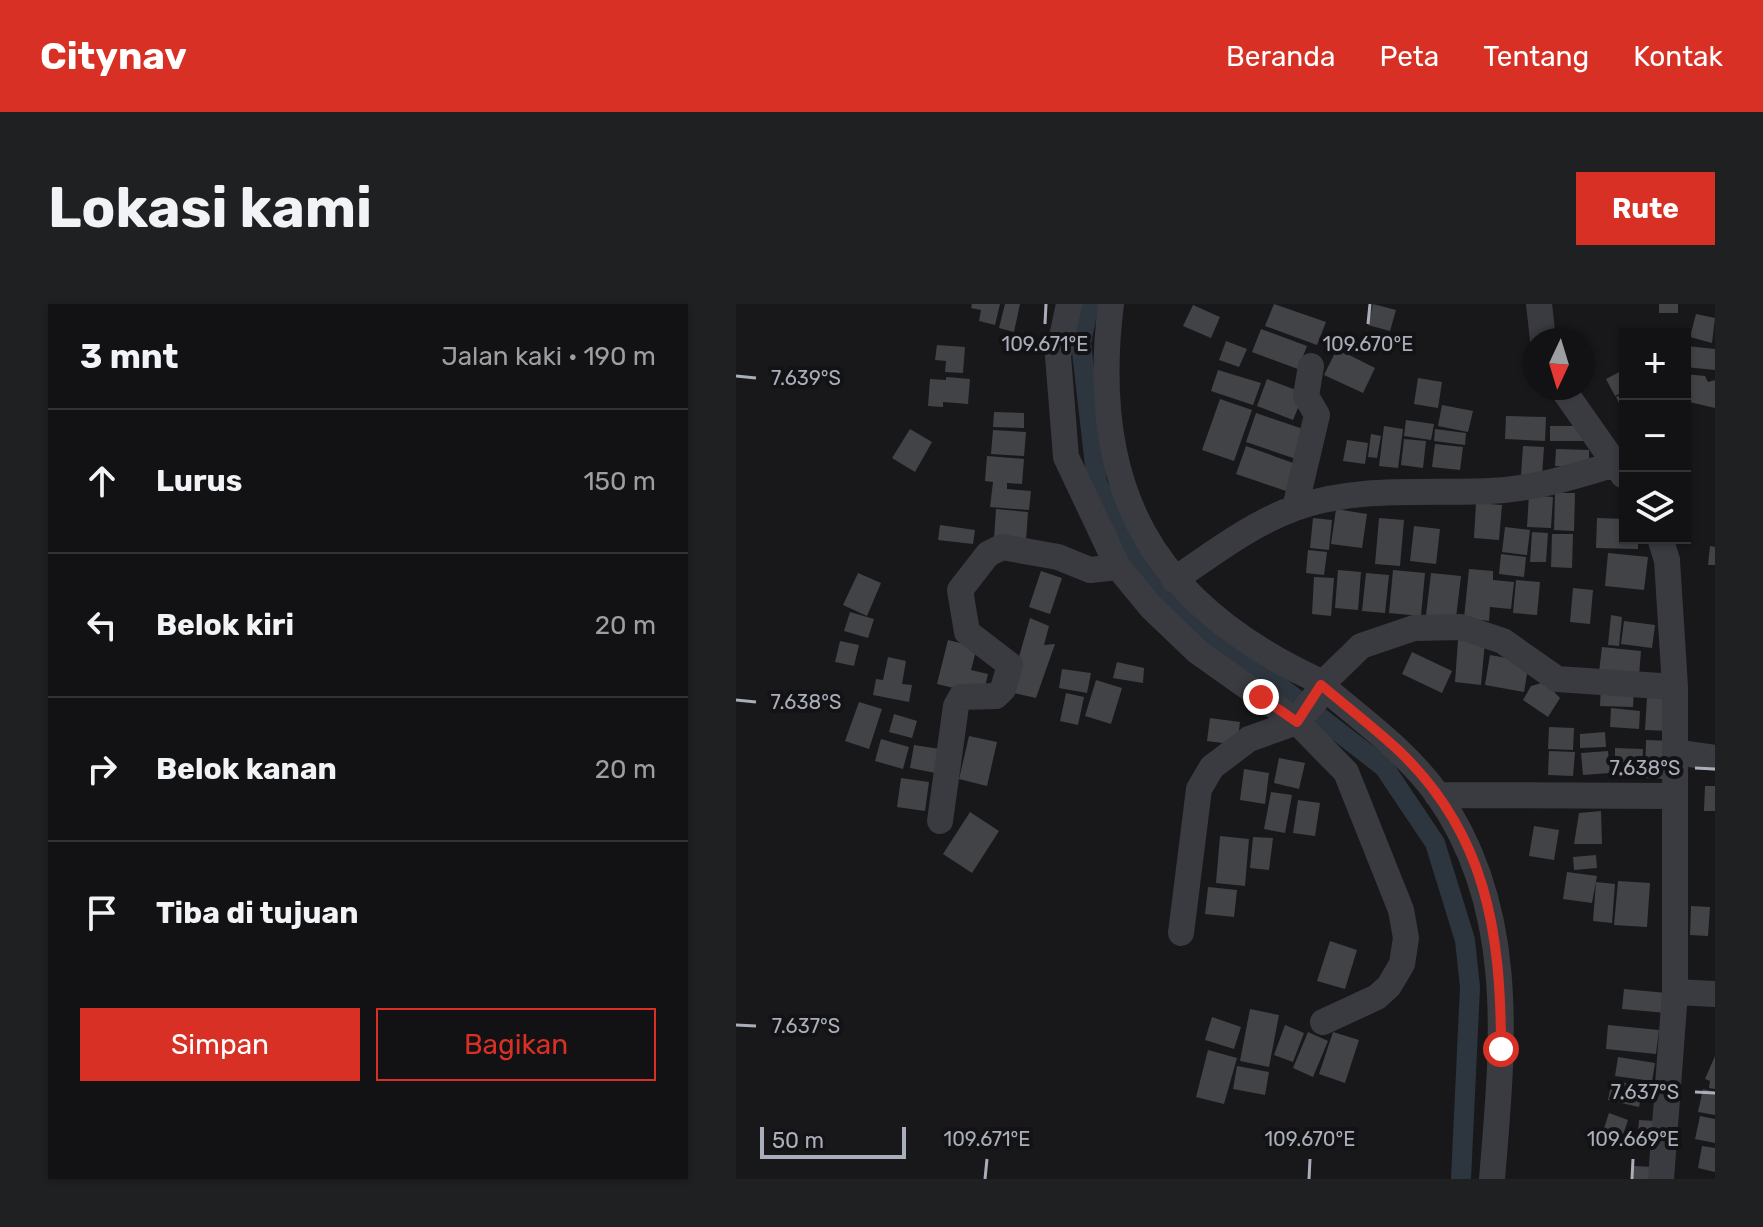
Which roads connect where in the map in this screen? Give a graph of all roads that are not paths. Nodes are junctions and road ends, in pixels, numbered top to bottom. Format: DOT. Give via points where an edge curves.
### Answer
graph roads {
  1 [pos="1069,304"];
  2 [pos="1111,304"];
  3 [pos="1539,304"];
  4 [pos="1542,328"];
  5 [pos="1311,366"];
  6 [pos="1570,400"];
  7 [pos="1619,470"];
  8 [pos="1619,471"];
  9 [pos="1295,508"];
  10 [pos="1662,544"];
  11 [pos="1118,567"];
  12 [pos="1174,580"];
  13 [pos="1675,687"];
  14 [pos="1311,702"];
  15 [pos="1691,754"];
  16 [pos="1437,795"];
  17 [pos="1675,796"];
  18 [pos="940,821"];
  19 [pos="1181,933"];
  20 [pos="1697,993"];
  21 [pos="1323,1022"];
  22 [pos="1492,1179"];
  23 [pos="1661,1179"];
  1 -- 11 [label="street" via="1058,356 1066,457"];
  2 -- 12 [label="street" via="1104,361 1107,431 1128,504"];
  3 -- 4 [label="street"];
  5 -- 9 [label="street" via="1306,396 1317,415"];
  6 -- 7 [label="street"];
  8 -- 9 [label="street" via="1551,485 1382,494"];
  9 -- 12 [label="street" via="1238,537"];
  10 -- 13 [label="street"];
  11 -- 14 [label="street" via="1198,652"];
  11 -- 18 [label="street" via="1090,570 1058,557 1002,547 988,554 960,590 967,632 1010,665 996,696 961,697 956,706"];
  12 -- 14 [label="street"];
  13 -- 14 [label="street" via="1557,679 1503,641 1461,627 1414,628 1361,646"];
  13 -- 15 [label="street"];
  14 -- 16 [label="street" via="1396,748"];
  14 -- 19 [label="street" via="1249,739 1205,777 1199,789"];
  14 -- 21 [label="street" via="1346,772 1401,910 1406,938 1402,964 1389,986"];
  15 -- 17 [label="street"];
  16 -- 17 [label="street"];
  16 -- 22 [label="street" via="1476,860 1493,932 1501,1049"];
  17 -- 20 [label="street"];
  20 -- 23 [label="street"];
}
